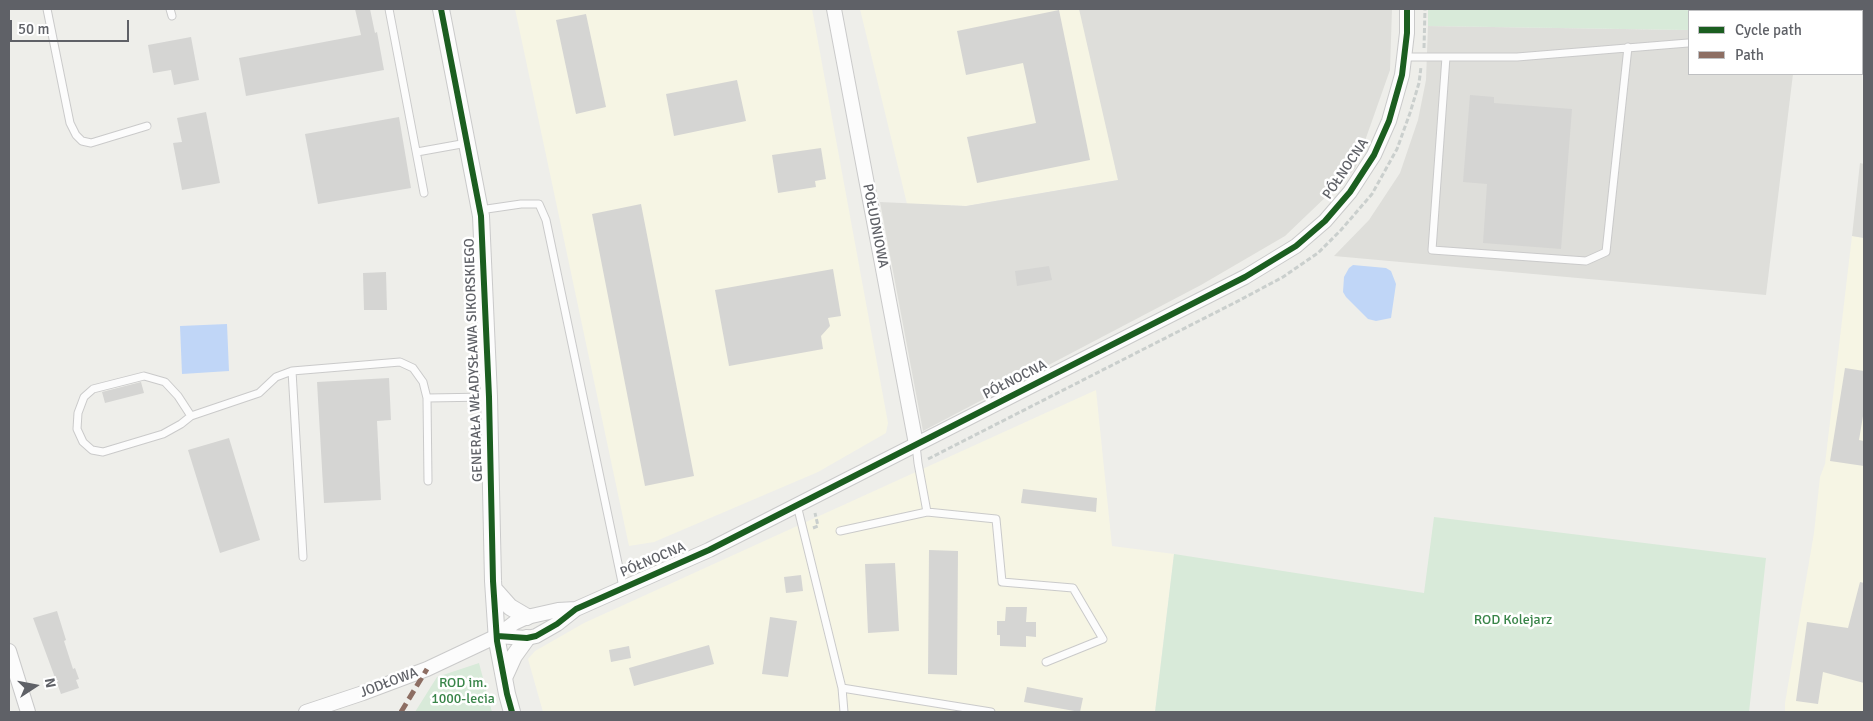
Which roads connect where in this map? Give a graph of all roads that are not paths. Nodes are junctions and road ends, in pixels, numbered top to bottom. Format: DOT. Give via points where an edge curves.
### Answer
graph roads {
  1 [pos="47,9"];
  2 [pos="389,9"];
  3 [pos="441,9"];
  4 [pos="834,9"];
  5 [pos="1407,9"];
  6 [pos="1688,43"];
  7 [pos="1628,47"];
  8 [pos="1404,57"];
  9 [pos="1446,57"];
  10 [pos="147,126"];
  11 [pos="467,143"];
  12 [pos="417,152"];
  13 [pos="424,192"];
  14 [pos="480,210"];
  15 [pos="292,371"];
  16 [pos="489,396"];
  17 [pos="427,398"];
  18 [pos="191,416"];
  19 [pos="916,444"];
  20 [pos="428,481"];
  21 [pos="796,505"];
  22 [pos="927,512"];
  23 [pos="840,531"];
  24 [pos="303,557"];
  25 [pos="623,587"];
  26 [pos="494,588"];
  27 [pos="576,609"];
  28 [pos="527,617"];
  29 [pos="497,636"];
  30 [pos="526,638"];
  31 [pos="9,651"];
  32 [pos="1046,662"];
  33 [pos="504,678"];
  34 [pos="842,688"];
  35 [pos="28,712"];
  36 [pos="306,712"];
  37 [pos="512,712"];
  38 [pos="844,712"];
  39 [pos="991,712"];
  1 -- 10 [label="lane" via="70,123 76,135 91,143"];
  2 -- 12 [label="lane"];
  3 -- 11 [label="street, GENERAŁA WŁADYSŁAWA SIKORSKIEGO"];
  4 -- 19 [label="street, POŁUDNIOWA"];
  5 -- 8 [label="street, PÓŁNOCNA"];
  6 -- 7 [label="lane"];
  7 -- 9 [label="lane" via="1517,56"];
  7 -- 9 [label="lane" via="1606,252 1586,261 1432,250"];
  8 -- 9 [label="lane"];
  8 -- 19 [label="street, PÓŁNOCNA" via="1389,121 1374,155 1350,192 1325,221 1296,246 1245,277"];
  11 -- 12 [label="lane"];
  11 -- 14 [label="street, GENERAŁA WŁADYSŁAWA SIKORSKIEGO"];
  12 -- 13 [label="lane"];
  14 -- 16 [label="street, GENERAŁA WŁADYSŁAWA SIKORSKIEGO"];
  14 -- 25 [label="lane" via="539,204 546,220"];
  15 -- 17 [label="lane" via="400,362 413,368 423,382"];
  15 -- 18 [label="lane" via="276,377 258,393"];
  15 -- 24 [label="lane"];
  16 -- 17 [label="lane"];
  16 -- 26 [label="street, GENERAŁA WŁADYSŁAWA SIKORSKIEGO"];
  17 -- 20 [label="lane"];
  18 -- 18 [label="lane" via="165,382 144,376 93,388 84,397 77,429 83,442 92,450 103,452 163,434"];
  19 -- 21 [label="street, PÓŁNOCNA"];
  19 -- 22 [label="lane"];
  21 -- 25 [label="street, PÓŁNOCNA" via="709,550"];
  21 -- 34 [label="lane"];
  22 -- 23 [label="lane"];
  22 -- 32 [label="lane" via="996,519 1002,582 1073,588 1103,639"];
  25 -- 27 [label="street, PÓŁNOCNA"];
  26 -- 28 [label="street" via="510,607"];
  26 -- 29 [label="street, GENERAŁA WŁADYSŁAWA SIKORSKIEGO"];
  27 -- 28 [label="street, PÓŁNOCNA"];
  27 -- 30 [label="street, PÓŁNOCNA" via="548,630"];
  28 -- 29 [label="street, PÓŁNOCNA"];
  29 -- 30 [label="street, PÓŁNOCNA"];
  29 -- 33 [label="street, GENERAŁA WŁADYSŁAWA SIKORSKIEGO"];
  29 -- 36 [label="street, JODŁOWA" via="427,669"];
  30 -- 33 [label="street"];
  31 -- 35 [label="street"];
  33 -- 37 [label="street, GENERAŁA WŁADYSŁAWA SIKORSKIEGO"];
  34 -- 38 [label="lane"];
  34 -- 39 [label="lane"];
}
